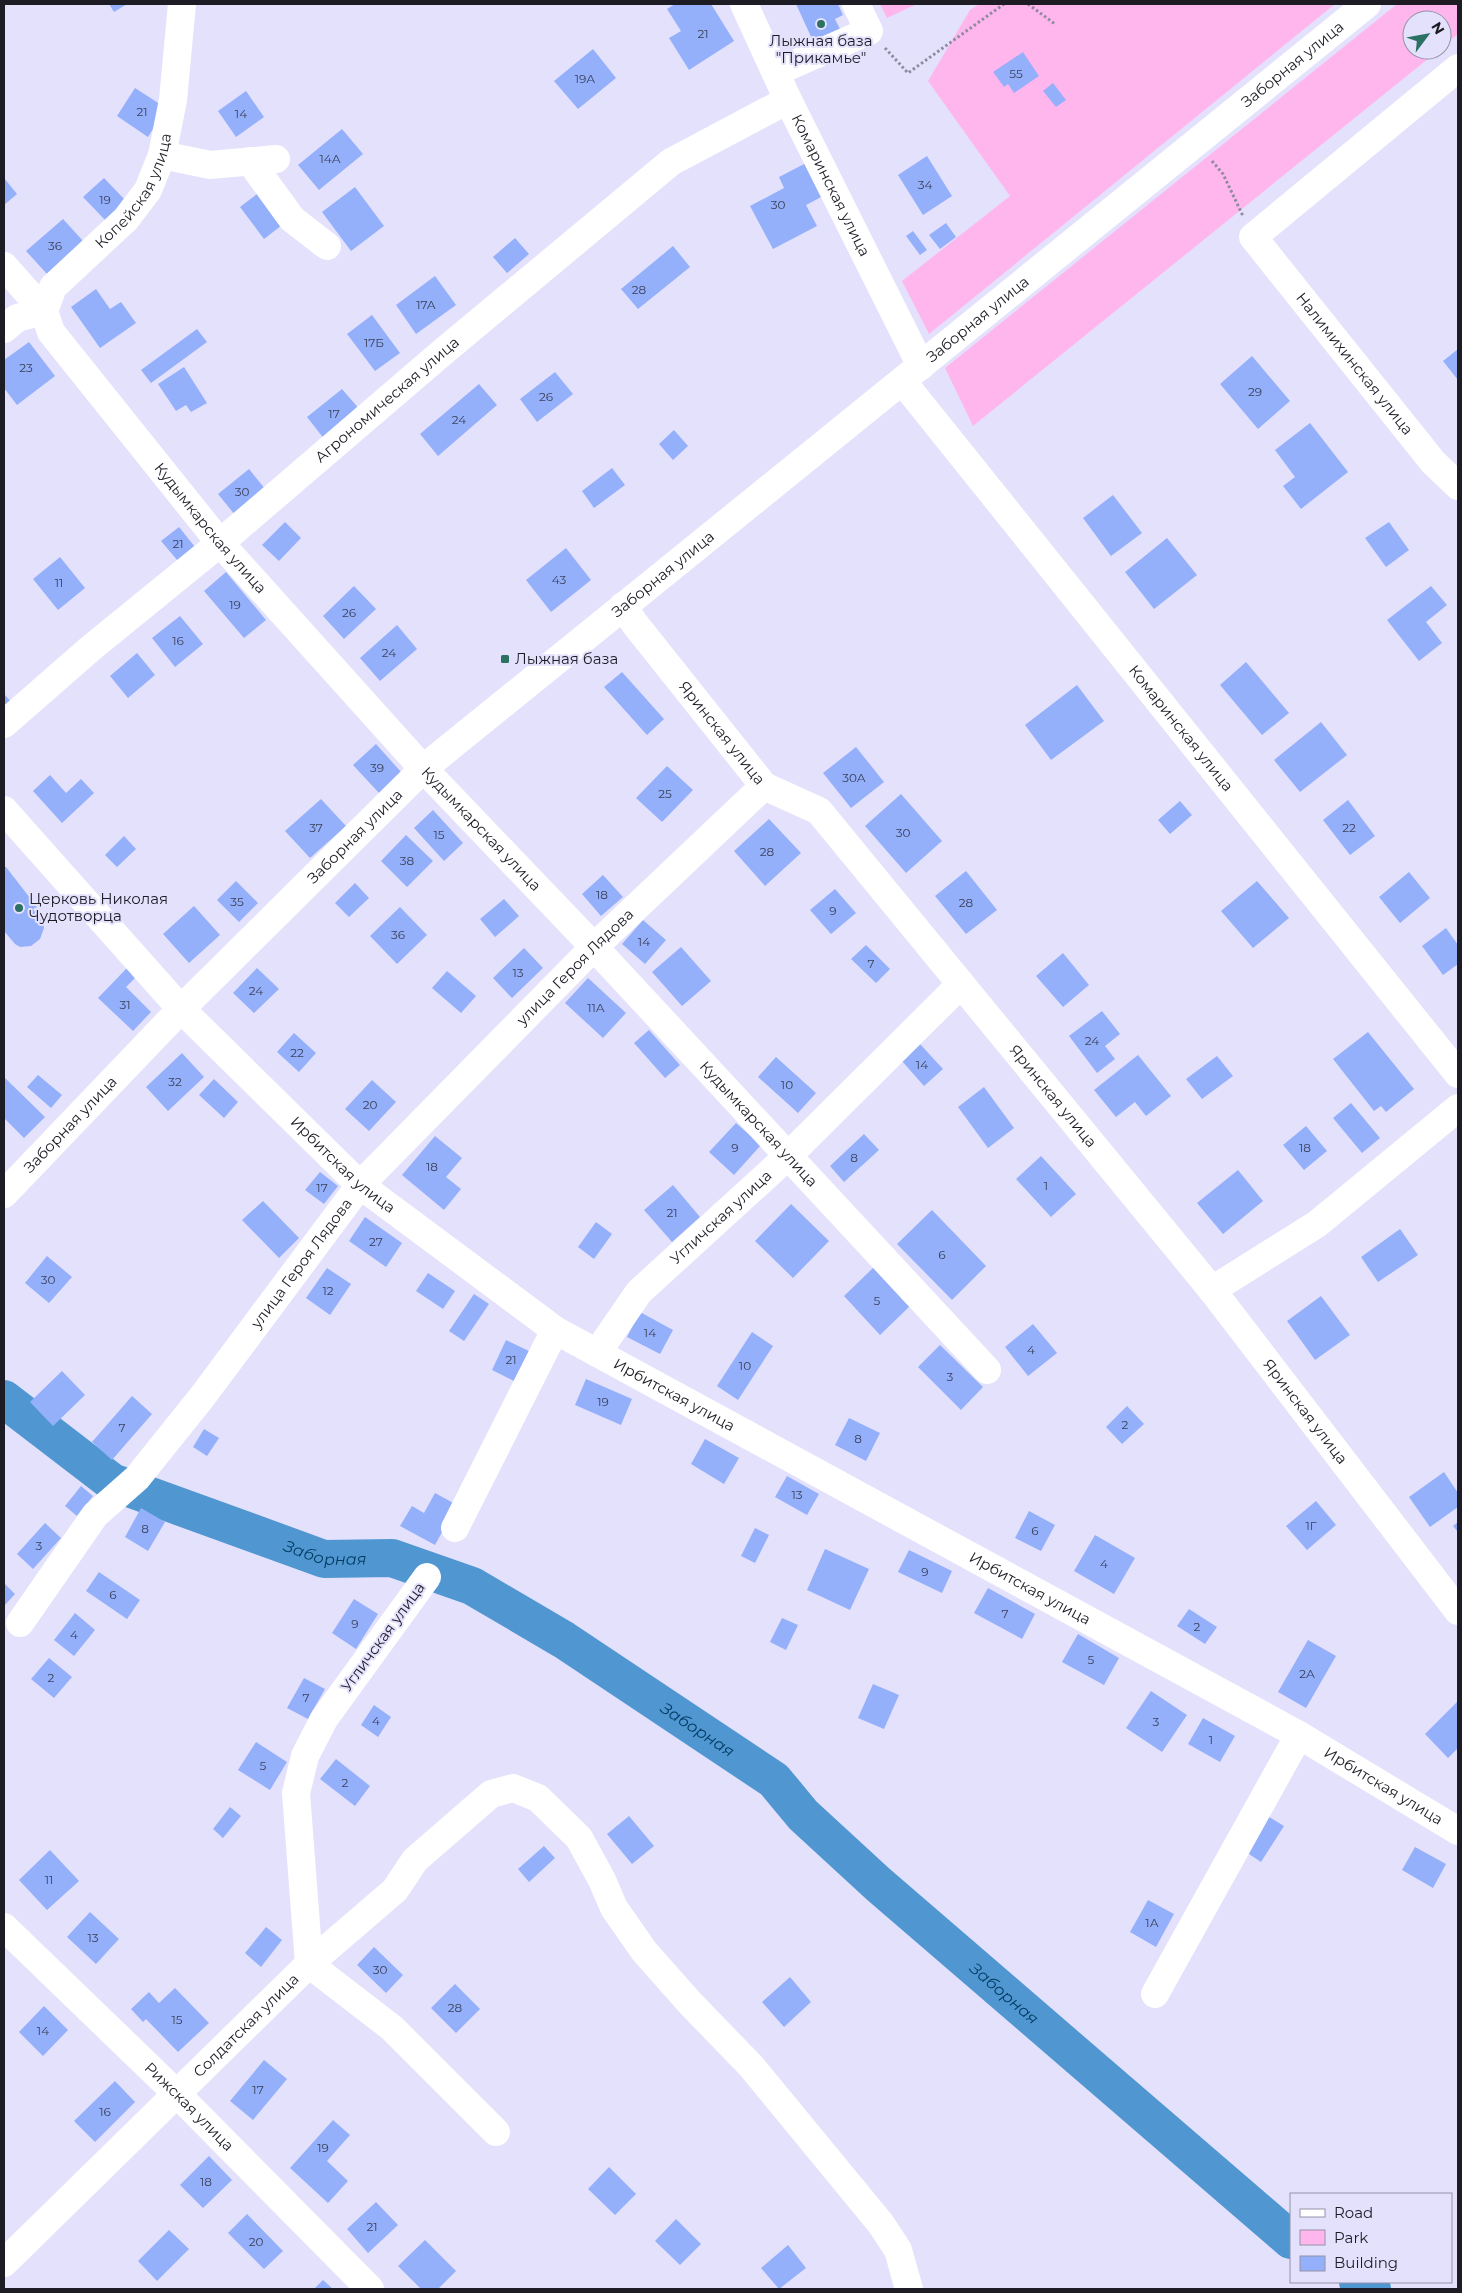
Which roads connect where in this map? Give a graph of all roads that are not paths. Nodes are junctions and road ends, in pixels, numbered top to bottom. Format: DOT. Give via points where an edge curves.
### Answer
graph roads {
  1 [pos="182,4"];
  2 [pos="744,4"];
  3 [pos="856,4"];
  4 [pos="1367,4"];
  5 [pos="1458,68"];
  6 [pos="776,72"];
  7 [pos="788,100"];
  8 [pos="162,155"];
  9 [pos="276,159"];
  10 [pos="250,161"];
  11 [pos="327,246"];
  12 [pos="4,266"];
  13 [pos="44,311"];
  14 [pos="4,329"];
  15 [pos="912,374"];
  16 [pos="1455,478"];
  17 [pos="220,543"];
  18 [pos="623,606"];
  19 [pos="4,724"];
  20 [pos="424,768"];
  21 [pos="764,786"];
  22 [pos="4,810"];
  23 [pos="594,947"];
  24 [pos="960,984"];
  25 [pos="181,1009"];
  26 [pos="1458,1074"];
  27 [pos="1458,1108"];
  28 [pos="788,1156"];
  29 [pos="360,1185"];
  30 [pos="4,1194"];
  31 [pos="1212,1290"];
  32 [pos="555,1330"];
  33 [pos="597,1353"];
  34 [pos="988,1370"];
  35 [pos="455,1528"];
  36 [pos="428,1577"];
  37 [pos="1458,1611"];
  38 [pos="20,1622"];
  39 [pos="1300,1736"];
  40 [pos="1458,1831"];
  41 [pos="4,1927"];
  42 [pos="309,1964"];
  43 [pos="1155,1994"];
  44 [pos="176,2093"];
  45 [pos="496,2132"];
  46 [pos="4,2263"];
  47 [pos="370,2289"];
  48 [pos="909,2289"];
  1 -- 8 [label="street, Копейская улица" via="173,100"];
  2 -- 6 [label="street, Комаринская улица"];
  3 -- 6 [label="street" via="869,31"];
  4 -- 15 [label="street, Заборная улица"];
  5 -- 16 [label="street, Налимихинская улица" via="1253,236 1433,462"];
  6 -- 7 [label="street, Комаринская улица"];
  7 -- 15 [label="street, Комаринская улица"];
  7 -- 17 [label="street, Агрономическая улица" via="671,162"];
  8 -- 10 [label="street" via="210,165"];
  8 -- 13 [label="street, Копейская улица" via="148,190 126,219 53,287"];
  9 -- 10 [label="street"];
  10 -- 11 [label="street" via="292,219"];
  12 -- 13 [label="street, Кудымкарская улица"];
  13 -- 14 [label="street" via="17,318"];
  13 -- 17 [label="street, Кудымкарская улица" via="51,332"];
  15 -- 18 [label="street, Заборная улица"];
  15 -- 26 [label="street, Комаринская улица"];
  17 -- 19 [label="street, Агрономическая улица"];
  17 -- 20 [label="street, Кудымкарская улица"];
  18 -- 20 [label="street, Заборная улица"];
  18 -- 21 [label="street, Яринская улица"];
  20 -- 23 [label="street, Кудымкарская улица"];
  20 -- 25 [label="street, Заборная улица"];
  21 -- 23 [label="street, улица Героя Лядова"];
  21 -- 24 [label="street, Яринская улица" via="819,811"];
  22 -- 25 [label="street, Ирбитская улица"];
  23 -- 28 [label="street, Кудымкарская улица"];
  23 -- 29 [label="street, улица Героя Лядова"];
  24 -- 28 [label="street, Угличская улица"];
  24 -- 31 [label="street, Яринская улица"];
  25 -- 29 [label="street, Ирбитская улица"];
  25 -- 30 [label="street, Заборная улица"];
  27 -- 31 [label="street" via="1317,1224"];
  28 -- 33 [label="street, Угличская улица" via="639,1292"];
  28 -- 34 [label="street, Кудымкарская улица"];
  29 -- 32 [label="street, Ирбитская улица"];
  29 -- 38 [label="street, улица Героя Лядова" via="202,1397 137,1478 95,1515"];
  31 -- 37 [label="street, Яринская улица"];
  32 -- 33 [label="street, Ирбитская улица"];
  32 -- 35 [label="street"];
  33 -- 39 [label="street, Ирбитская улица"];
  36 -- 42 [label="street, Угличская улица" via="324,1720 305,1756 296,1794"];
  39 -- 40 [label="street, Ирбитская улица"];
  39 -- 43 [label="street"];
  41 -- 44 [label="street, Рижская улица"];
  42 -- 44 [label="street, Солдатская улица"];
  42 -- 45 [label="street" via="392,2028"];
  42 -- 48 [label="street, Солдатская улица" via="395,1890 415,1860 491,1794 512,1788 538,1798 579,1838 614,1908 644,1951 751,2066 881,2224 898,2250"];
  44 -- 46 [label="street, Солдатская улица"];
  44 -- 47 [label="street, Рижская улица"];
}
